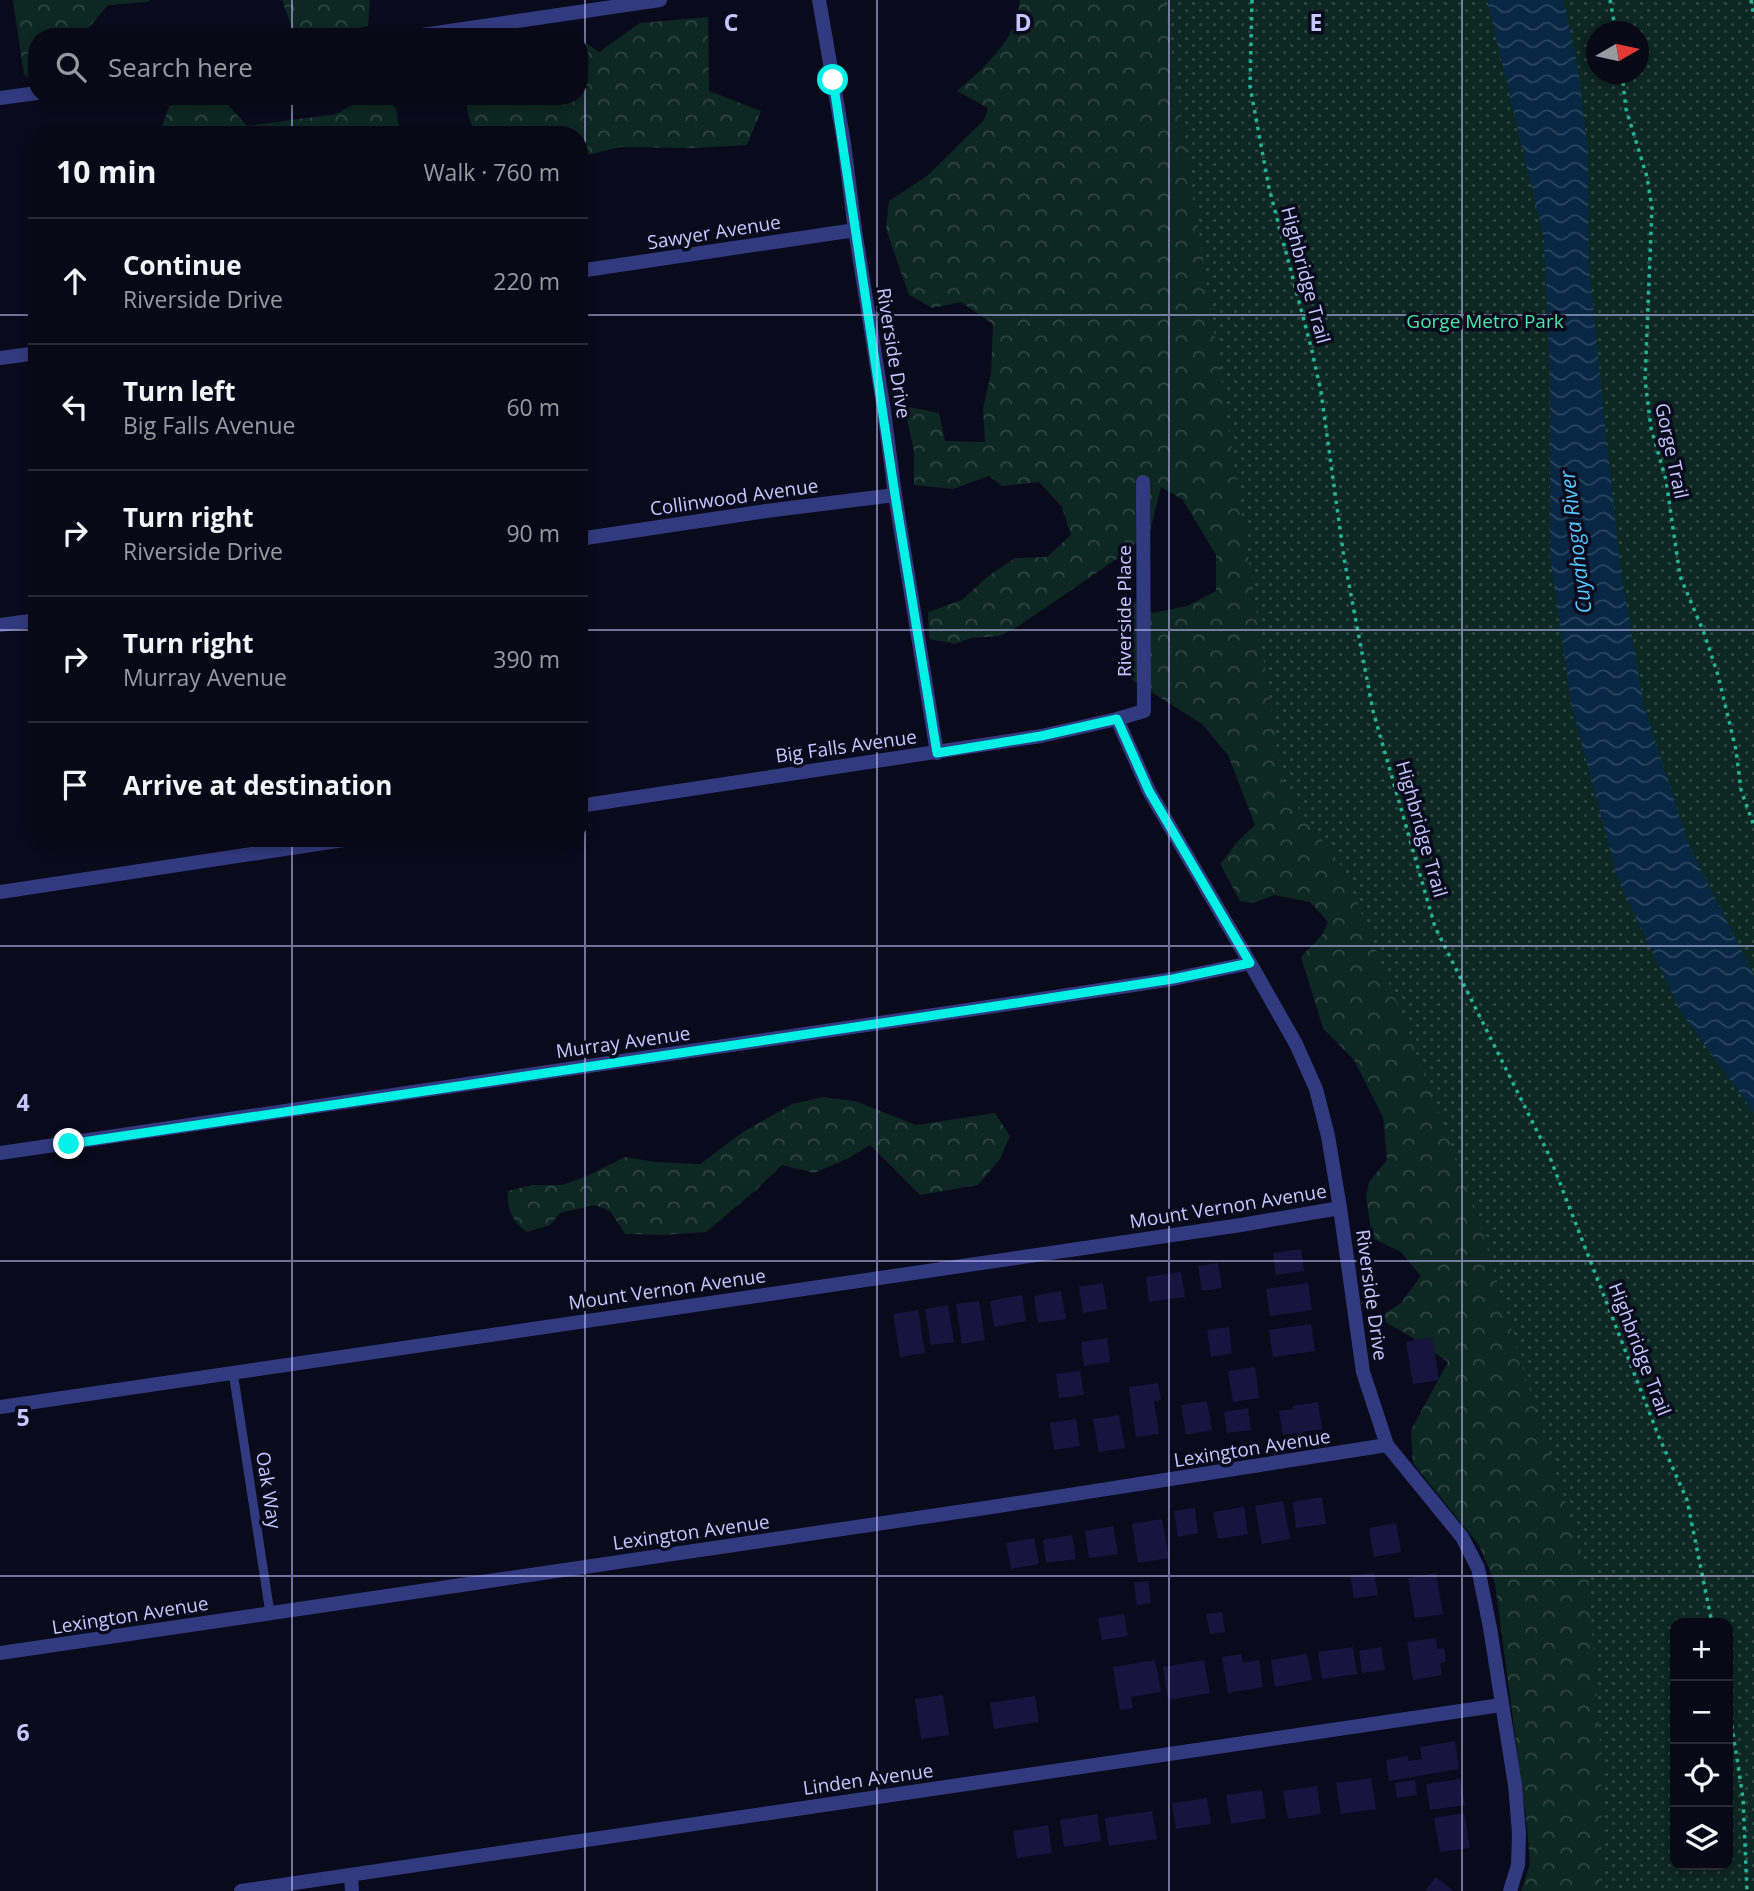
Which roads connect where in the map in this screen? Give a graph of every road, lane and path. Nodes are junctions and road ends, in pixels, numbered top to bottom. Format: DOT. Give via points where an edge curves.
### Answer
graph roads {
  1 [pos="660,0"];
  2 [pos="819,0"];
  3 [pos="1252,0"];
  4 [pos="1610,0"];
  5 [pos="1751,0"];
  6 [pos="1754,17"];
  7 [pos="1614,21"];
  8 [pos="470,28"];
  9 [pos="1623,84"];
  10 [pos="28,94"];
  11 [pos="0,99"];
  12 [pos="855,230"];
  13 [pos="588,270"];
  14 [pos="28,354"];
  15 [pos="0,358"];
  16 [pos="1143,482"];
  17 [pos="895,495"];
  18 [pos="588,538"];
  19 [pos="28,621"];
  20 [pos="0,625"];
  21 [pos="1117,719"];
  22 [pos="937,753"];
  23 [pos="588,805"];
  24 [pos="1754,826"];
  25 [pos="298,847"];
  26 [pos="0,892"];
  27 [pos="1250,963"];
  28 [pos="0,1153"];
  29 [pos="1340,1208"];
  30 [pos="233,1372"];
  31 [pos="0,1407"];
  32 [pos="1387,1445"];
  33 [pos="270,1613"];
  34 [pos="1711,1618"];
  35 [pos="0,1653"];
  36 [pos="1501,1705"];
  37 [pos="1733,1733"];
  38 [pos="351,1884"];
  39 [pos="241,1891"];
  40 [pos="1510,1891"];
  41 [pos="1747,1891"];
  1 -- 8 [label="street"];
  2 -- 12 [label="street, Riverside Drive"];
  3 -- 34 [label="path, Highbridge Trail" via="1250,86 1269,188 1321,392 1344,558 1373,710 1436,927 1549,1156 1687,1500"];
  4 -- 7 [label="path"];
  5 -- 6 [label="path"];
  9 -- 24 [label="path, Gorge Trail" via="1653,208 1647,407 1666,480 1680,576 1718,675 1741,790"];
  10 -- 11 [label="street"];
  12 -- 13 [label="street, Sawyer Avenue"];
  12 -- 17 [label="street, Riverside Drive"];
  14 -- 15 [label="street"];
  16 -- 21 [label="street, Riverside Place" via="1144,711"];
  17 -- 18 [label="street, Collinwood Avenue"];
  17 -- 22 [label="street, Riverside Drive"];
  19 -- 20 [label="street"];
  21 -- 22 [label="street, Big Falls Avenue"];
  21 -- 27 [label="street, Riverside Drive" via="1149,791"];
  22 -- 23 [label="street, Big Falls Avenue"];
  25 -- 26 [label="street"];
  27 -- 28 [label="street, Murray Avenue" via="1016,1003"];
  27 -- 29 [label="street, Riverside Drive" via="1316,1089"];
  29 -- 30 [label="street, Mount Vernon Avenue"];
  29 -- 32 [label="street, Riverside Drive" via="1363,1372"];
  30 -- 31 [label="street, Mount Vernon Avenue"];
  30 -- 33 [label="lane, Oak Way"];
  32 -- 33 [label="street, Lexington Avenue"];
  32 -- 36 [label="street, Riverside Drive" via="1462,1537 1478,1567"];
  33 -- 35 [label="street, Lexington Avenue"];
  36 -- 38 [label="street, Linden Avenue" via="416,1864"];
  36 -- 40 [label="street, Riverside Drive" via="1519,1833 1518,1865"];
  37 -- 41 [label="path" via="1743,1798"];
  38 -- 39 [label="street, Linden Avenue"];
}
